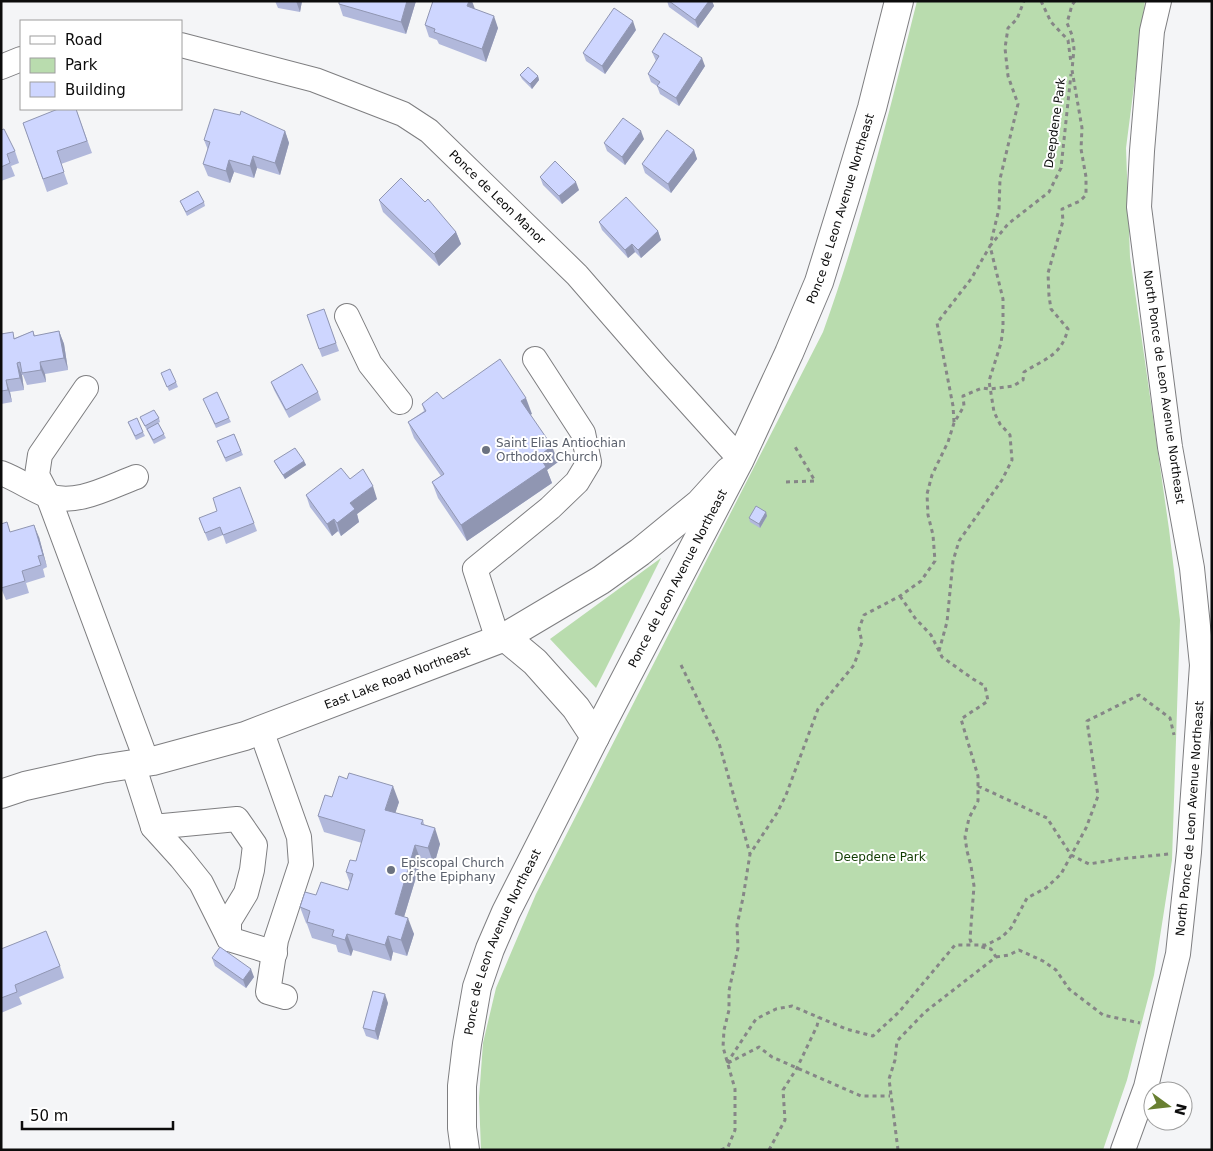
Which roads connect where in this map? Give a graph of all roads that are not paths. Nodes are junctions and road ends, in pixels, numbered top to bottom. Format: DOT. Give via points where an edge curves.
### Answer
graph roads {
  1 [pos="899,1"];
  2 [pos="1159,1"];
  3 [pos="182,45"];
  4 [pos="20,59"];
  5 [pos="1,67"];
  6 [pos="347,316"];
  7 [pos="535,359"];
  8 [pos="86,388"];
  9 [pos="400,402"];
  10 [pos="740,459"];
  11 [pos="1,473"];
  12 [pos="136,477"];
  13 [pos="48,496"];
  14 [pos="501,638"];
  15 [pos="261,730"];
  16 [pos="595,736"];
  17 [pos="140,763"];
  18 [pos="1,794"];
  19 [pos="153,827"];
  20 [pos="229,939"];
  21 [pos="274,952"];
  22 [pos="285,996"];
  23 [pos="465,1150"];
  24 [pos="1123,1150"];
  1 -- 10 [label="main road, Ponce de Leon Avenue Northeast" via="872,108 819,282"];
  2 -- 24 [label="street, North Ponce de Leon Avenue Northeast" via="1152,31 1139,207 1170,447 1192,568 1202,665 1195,783 1179,945 1146,1087"];
  3 -- 10 [label="street, Ponce de Leon Manor" via="315,80 403,114 429,131 577,274"];
  4 -- 5 [label="street"];
  6 -- 9 [label="street" via="370,364"];
  7 -- 14 [label="street" via="583,433 589,462 577,482 550,508 475,569"];
  8 -- 13 [label="street" via="40,455 37,475"];
  10 -- 14 [label="main road, East Lake Road Northeast" via="700,503 640,552 601,580"];
  10 -- 16 [label="main road, Ponce de Leon Avenue Northeast"];
  11 -- 13 [label="street"];
  12 -- 13 [label="street" via="86,496 68,499"];
  13 -- 17 [label="street"];
  14 -- 15 [label="main road, East Lake Road Northeast"];
  14 -- 16 [label="main road" via="535,662 576,708"];
  15 -- 17 [label="main road, East Lake Road Northeast"];
  15 -- 21 [label="street" via="298,837 301,864"];
  16 -- 23 [label="main road, Ponce de Leon Avenue Northeast" via="506,912 477,987 462,1086"];
  17 -- 18 [label="main road, East Lake Road Northeast" via="101,768"];
  17 -- 19 [label="street"];
  19 -- 20 [label="street" via="201,883"];
  19 -- 20 [label="street" via="237,820 255,845 246,893 230,921"];
  20 -- 21 [label="street"];
  21 -- 22 [label="street" via="268,992"];
}
